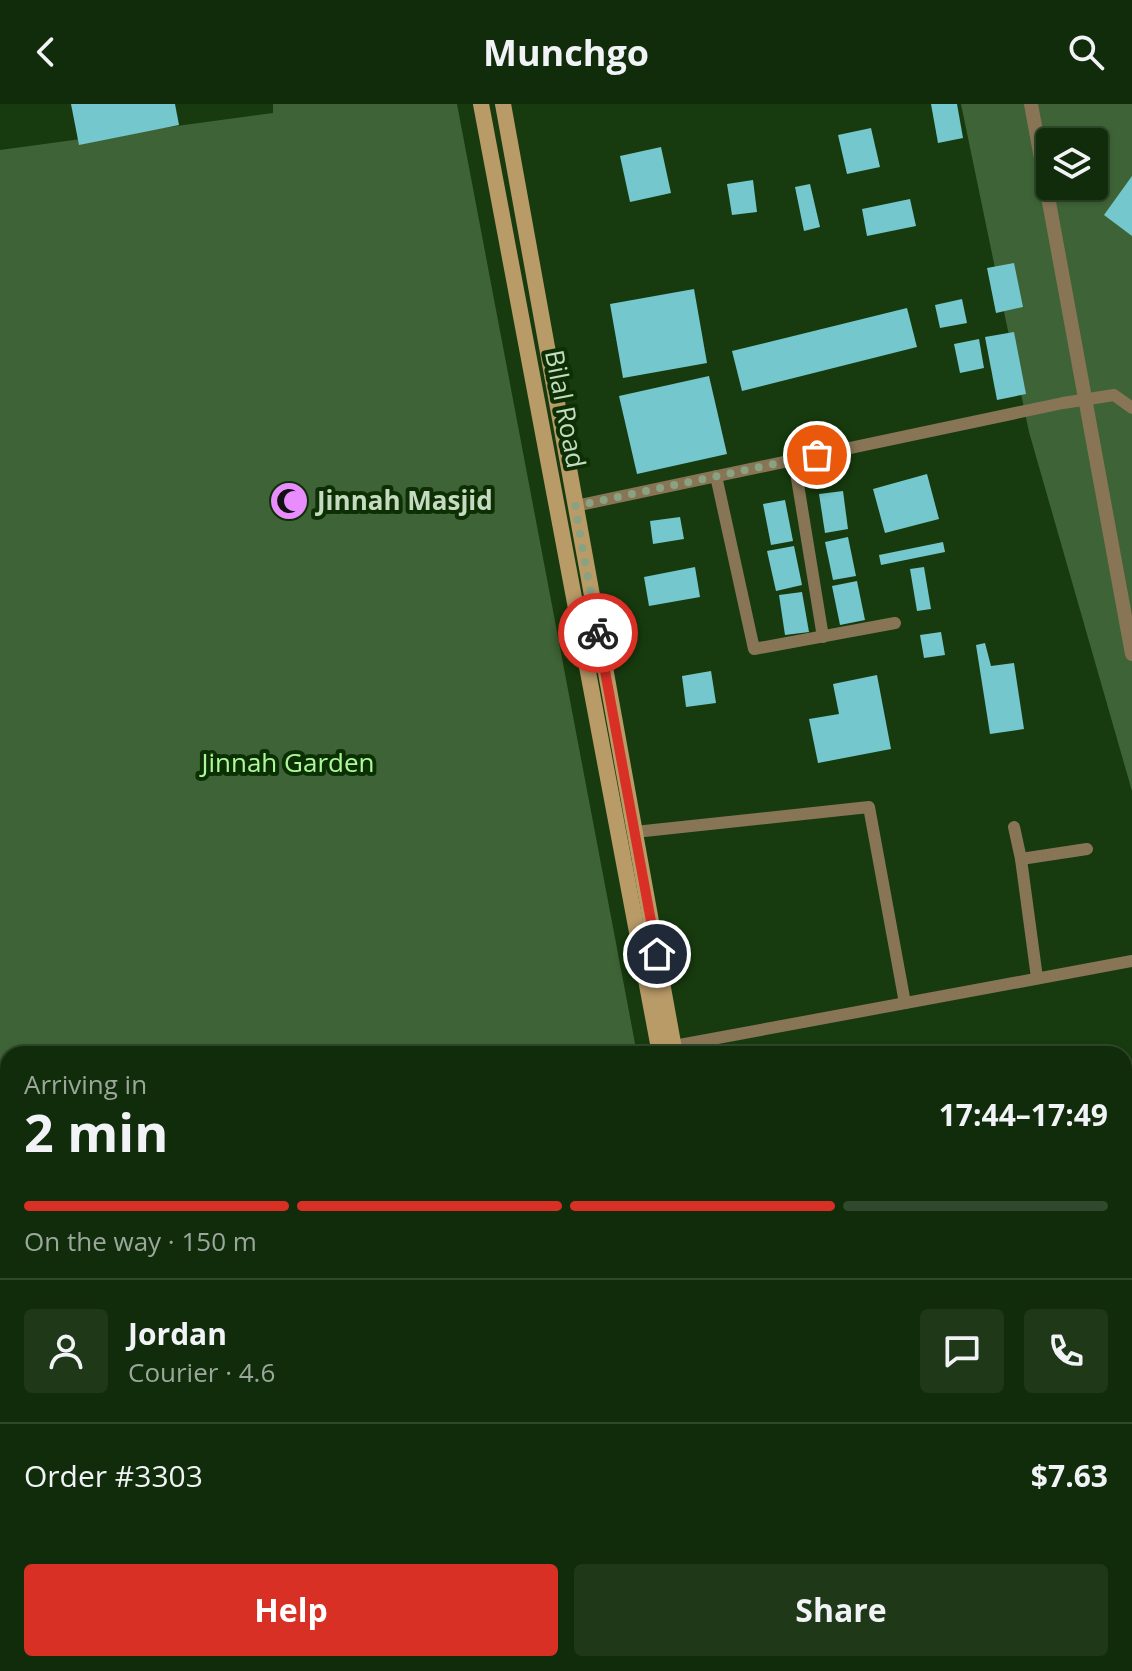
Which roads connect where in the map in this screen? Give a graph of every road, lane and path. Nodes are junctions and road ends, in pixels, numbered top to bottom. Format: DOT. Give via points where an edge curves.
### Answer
graph roads {
  1 [pos="481,104"];
  2 [pos="503,104"];
  3 [pos="1031,104"];
  4 [pos="1085,400"];
  5 [pos="1132,408"];
  6 [pos="794,460"];
  7 [pos="716,476"];
  8 [pos="575,506"];
  9 [pos="895,623"];
  10 [pos="823,637"];
  11 [pos="1132,654"];
  12 [pos="1014,827"];
  13 [pos="635,832"];
  14 [pos="1087,849"];
  15 [pos="1021,859"];
  16 [pos="1132,961"];
  17 [pos="1037,978"];
  18 [pos="905,1003"];
  19 [pos="669,1046"];
  20 [pos="669,1046"];
  21 [pos="694,1046"];
  1 -- 19 [label="main road, Bilal Road"];
  2 -- 8 [label="main road, Bilal Road"];
  3 -- 4 [label="street"];
  4 -- 5 [label="street" via="1114,395"];
  4 -- 6 [label="street"];
  4 -- 11 [label="street"];
  6 -- 7 [label="street"];
  6 -- 10 [label="street"];
  7 -- 8 [label="street"];
  7 -- 10 [label="street" via="754,649"];
  8 -- 13 [label="main road, Bilal Road"];
  9 -- 10 [label="street"];
  12 -- 15 [label="street"];
  13 -- 18 [label="street" via="869,807"];
  13 -- 20 [label="main road, Bilal Road"];
  14 -- 15 [label="street"];
  15 -- 17 [label="street"];
  16 -- 17 [label="street"];
  17 -- 18 [label="street"];
  18 -- 21 [label="street"];
}
